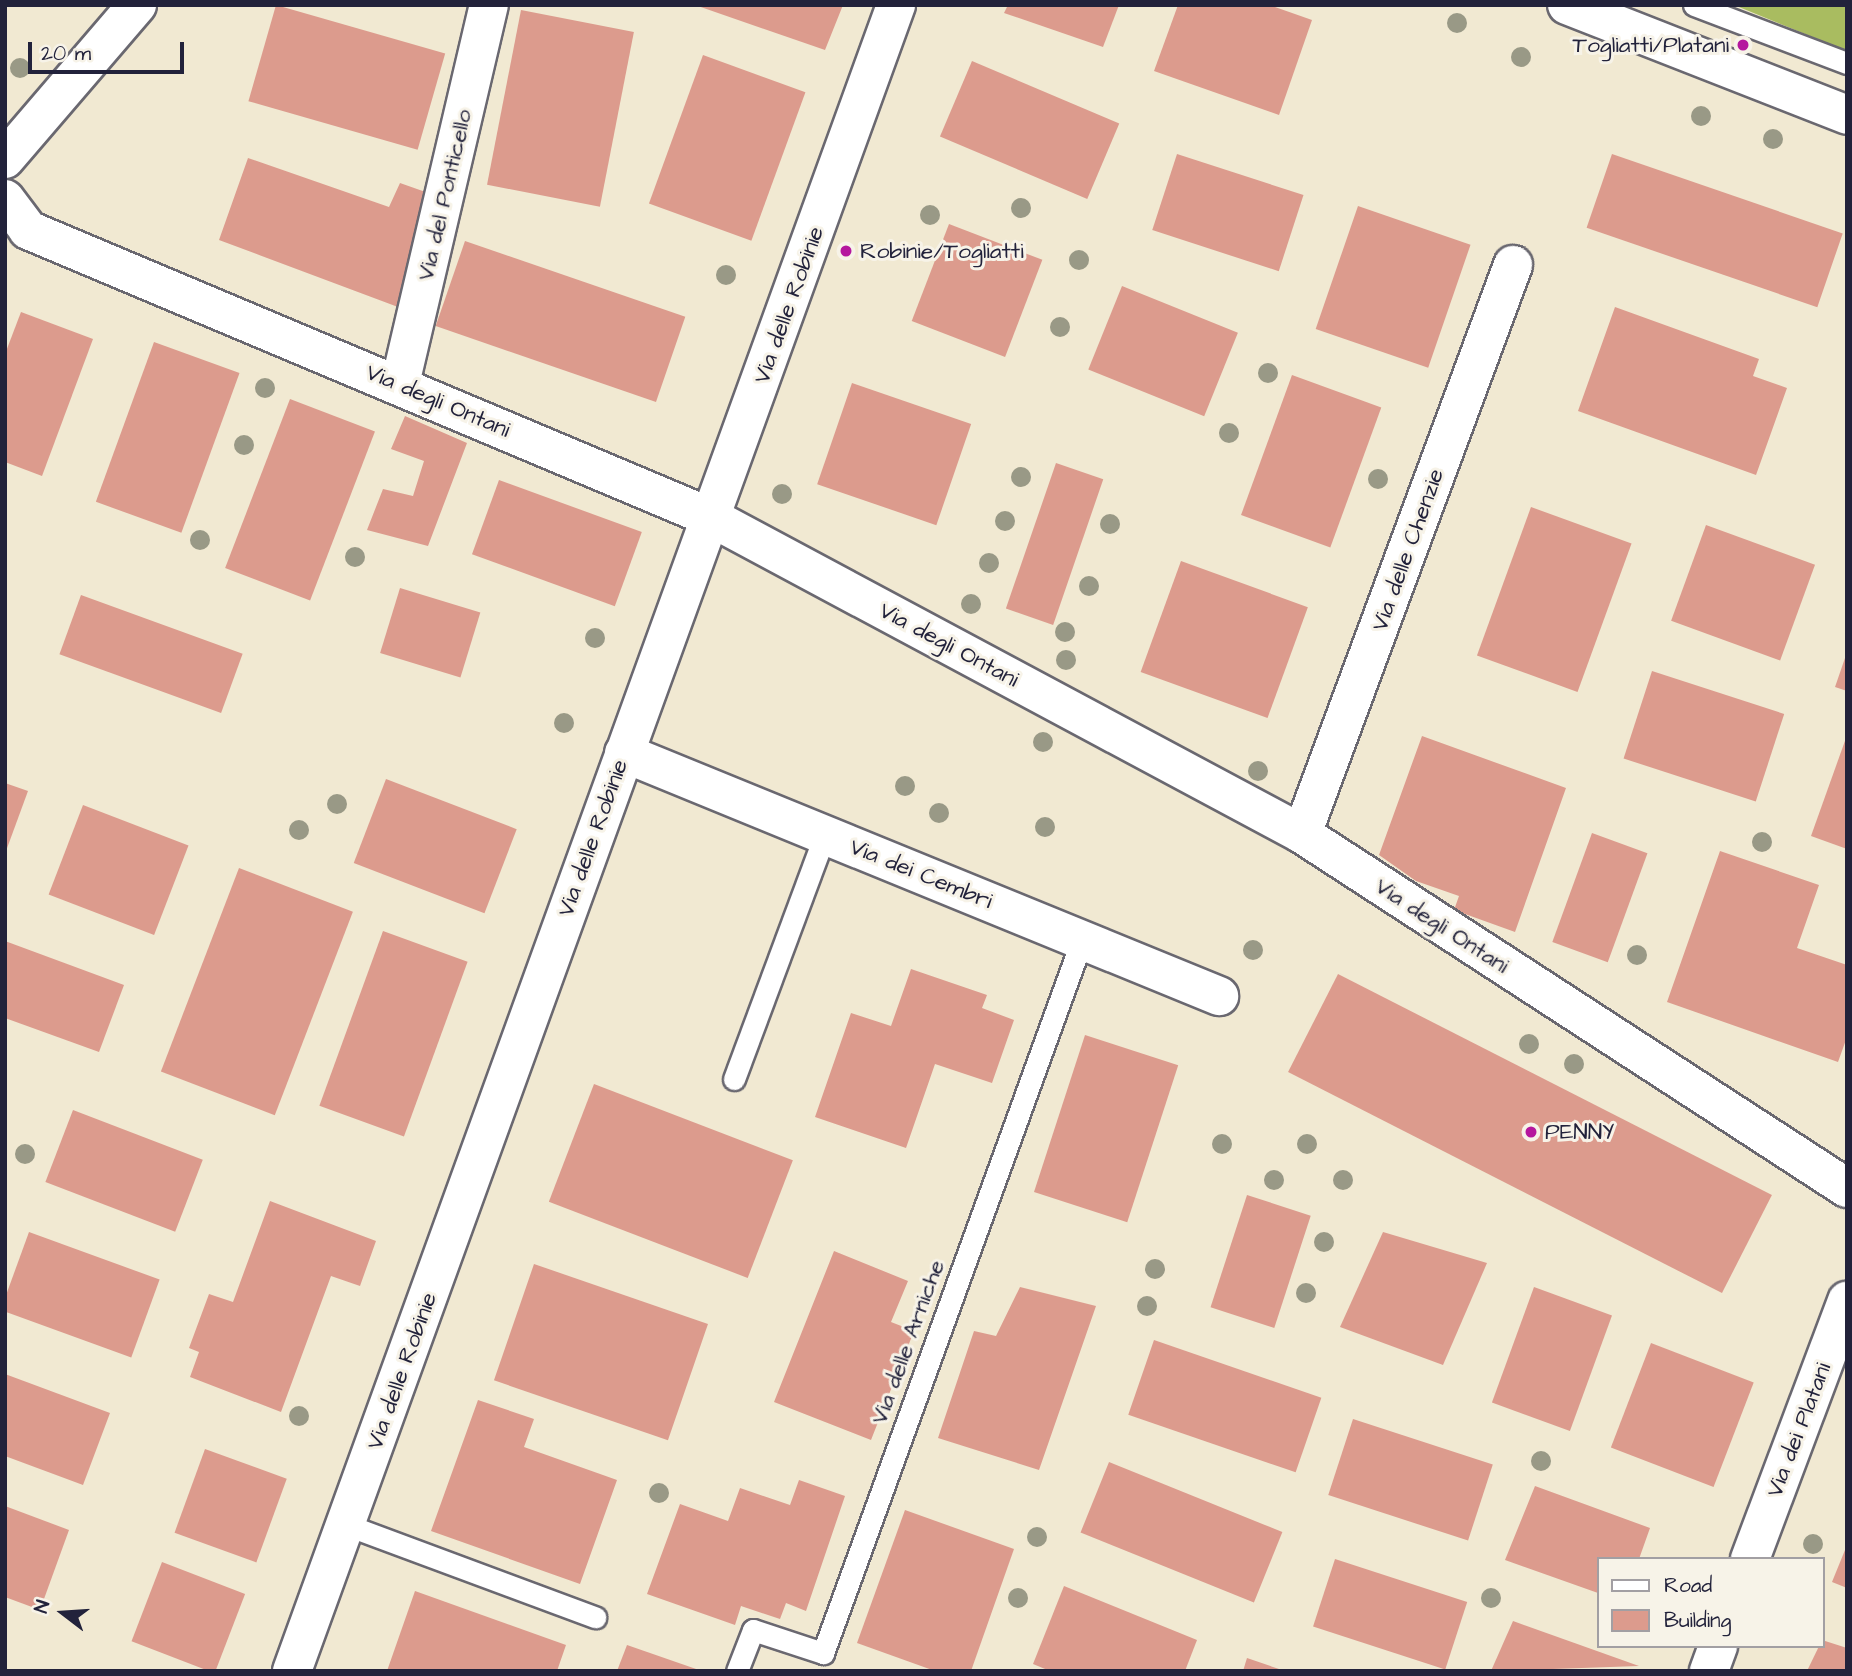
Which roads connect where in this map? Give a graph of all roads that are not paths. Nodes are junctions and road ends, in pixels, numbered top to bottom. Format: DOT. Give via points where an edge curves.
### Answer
graph roads {
  1 [pos="137,5"];
  2 [pos="489,5"];
  3 [pos="897,5"];
  4 [pos="1567,5"];
  5 [pos="1694,5"];
  6 [pos="1847,63"];
  7 [pos="1847,115"];
  8 [pos="5,159"];
  9 [pos="5,200"];
  10 [pos="1513,265"];
  11 [pos="400,384"];
  12 [pos="712,518"];
  13 [pos="624,753"];
  14 [pos="825,834"];
  15 [pos="1302,834"];
  16 [pos="1082,940"];
  17 [pos="1219,996"];
  18 [pos="734,1079"];
  19 [pos="1847,1188"];
  20 [pos="1847,1301"];
  21 [pos="347,1525"];
  22 [pos="1751,1557"];
  23 [pos="595,1617"];
  24 [pos="1717,1648"];
  25 [pos="292,1671"];
  26 [pos="737,1671"];
  27 [pos="1709,1671"];
  1 -- 8 [label="street"];
  2 -- 11 [label="street, Via del Ponticello"];
  3 -- 12 [label="street, Via delle Robinie"];
  4 -- 7 [label="street"];
  5 -- 6 [label="lane"];
  9 -- 11 [label="street, Via degli Ontani" via="28,230"];
  10 -- 15 [label="street, Via delle Chenzie"];
  11 -- 12 [label="street, Via degli Ontani"];
  12 -- 13 [label="street, Via delle Robinie"];
  12 -- 15 [label="street, Via degli Ontani"];
  13 -- 14 [label="street, Via dei Cembri"];
  13 -- 21 [label="street, Via delle Robinie"];
  14 -- 16 [label="street, Via dei Cembri"];
  14 -- 18 [label="lane"];
  15 -- 19 [label="street, Via degli Ontani"];
  16 -- 17 [label="street, Via dei Cembri"];
  16 -- 26 [label="lane, Via delle Arniche" via="823,1653 753,1630"];
  20 -- 22 [label="street, Via dei Platani"];
  21 -- 23 [label="lane"];
  21 -- 25 [label="street, Via delle Robinie"];
  24 -- 27 [label="street"];
}
